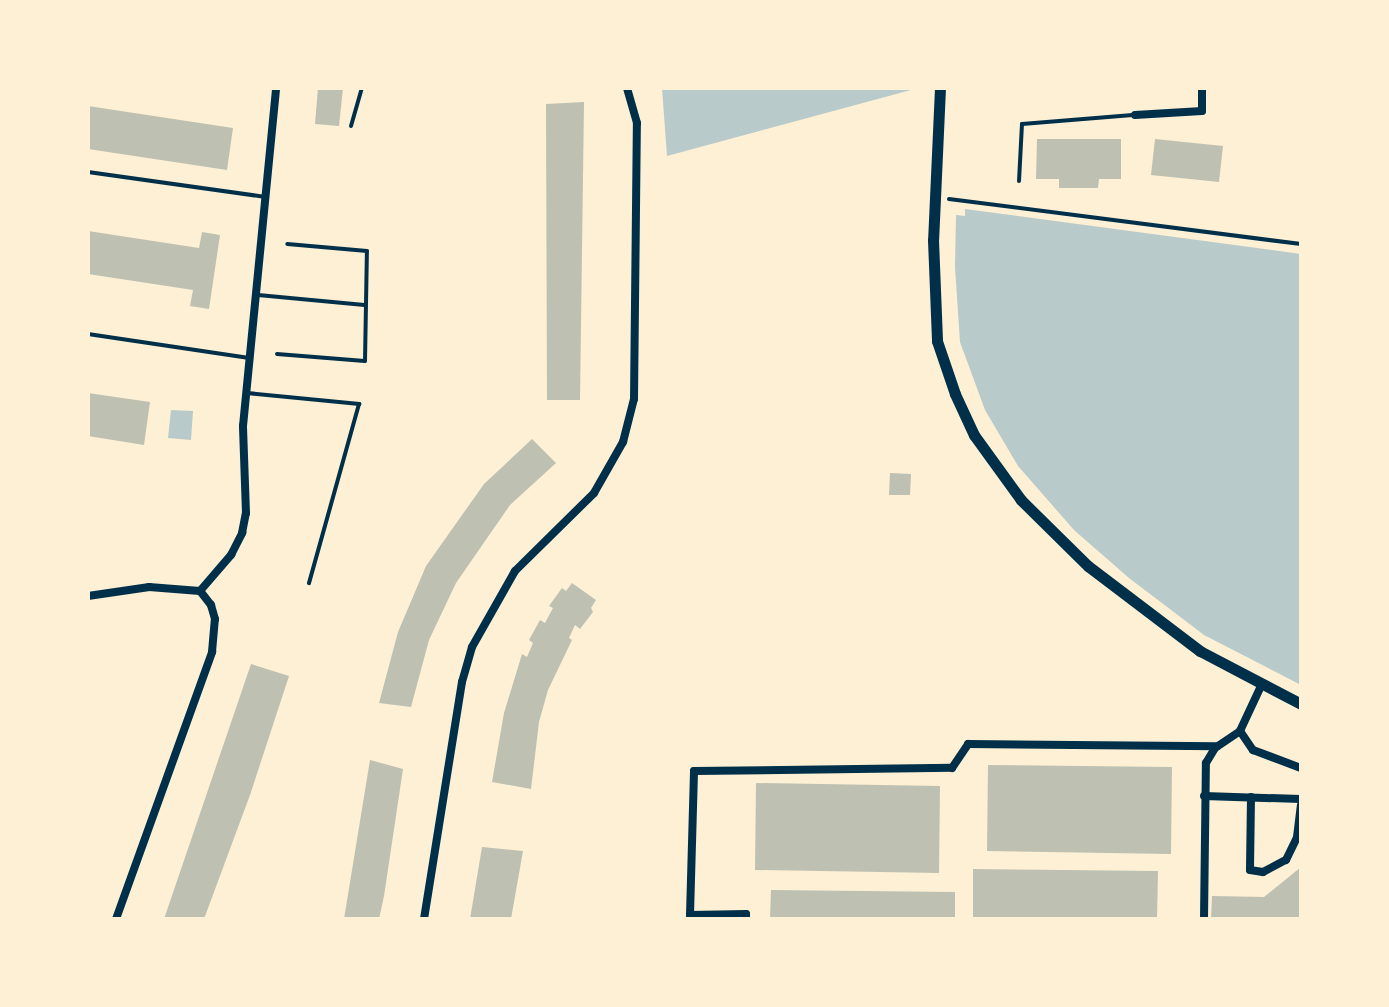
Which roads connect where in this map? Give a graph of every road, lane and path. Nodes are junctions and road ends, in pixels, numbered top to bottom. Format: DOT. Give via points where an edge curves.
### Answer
graph roads {
  1 [pos="276,88"];
  2 [pos="362,88"];
  3 [pos="627,88"];
  4 [pos="940,88"];
  5 [pos="1202,88"];
  6 [pos="1135,115"];
  7 [pos="351,126"];
  8 [pos="88,172"];
  9 [pos="1019,181"];
  10 [pos="265,197"];
  11 [pos="934,198"];
  12 [pos="287,244"];
  13 [pos="1301,244"];
  14 [pos="256,295"];
  15 [pos="366,305"];
  16 [pos="88,334"];
  17 [pos="277,354"];
  18 [pos="249,358"];
  19 [pos="247,393"];
  20 [pos="309,583"];
  21 [pos="200,591"];
  22 [pos="88,596"];
  23 [pos="1261,686"];
  24 [pos="1301,704"];
  25 [pos="1240,731"];
  26 [pos="1217,746"];
  27 [pos="1301,768"];
  28 [pos="1204,796"];
  29 [pos="1251,797"];
  30 [pos="1301,802"];
  31 [pos="116,919"];
  32 [pos="424,919"];
  33 [pos="746,919"];
  34 [pos="1204,919"];
  1 -- 10 [label="street"];
  2 -- 7 [label="lane"];
  3 -- 32 [label="street" via="637,123 634,399 623,442 594,493 515,571 472,647"];
  4 -- 11 [label="street"];
  5 -- 6 [label="street" via="1202,111"];
  6 -- 9 [label="lane" via="1022,124"];
  8 -- 10 [label="lane"];
  10 -- 14 [label="street"];
  11 -- 13 [label="path"];
  11 -- 23 [label="street" via="937,341 955,394 993,465 1049,531 1088,566 1181,638"];
  12 -- 15 [label="lane" via="367,251"];
  14 -- 15 [label="lane"];
  14 -- 18 [label="street"];
  15 -- 17 [label="lane" via="365,361"];
  16 -- 18 [label="lane"];
  18 -- 19 [label="street"];
  19 -- 20 [label="lane" via="359,404"];
  19 -- 21 [label="street" via="242,533"];
  21 -- 22 [label="street" via="149,587"];
  21 -- 31 [label="street" via="215,619 212,652"];
  23 -- 24 [label="street"];
  23 -- 25 [label="street"];
  25 -- 26 [label="street"];
  25 -- 27 [label="street" via="1253,750"];
  26 -- 28 [label="street" via="1206,763"];
  26 -- 33 [label="street" via="968,744 952,768 694,771 690,915 746,914"];
  28 -- 29 [label="street"];
  28 -- 34 [label="street"];
  29 -- 30 [label="street"];
  29 -- 30 [label="street" via="1250,870 1263,872 1286,860 1297,837"];
}
